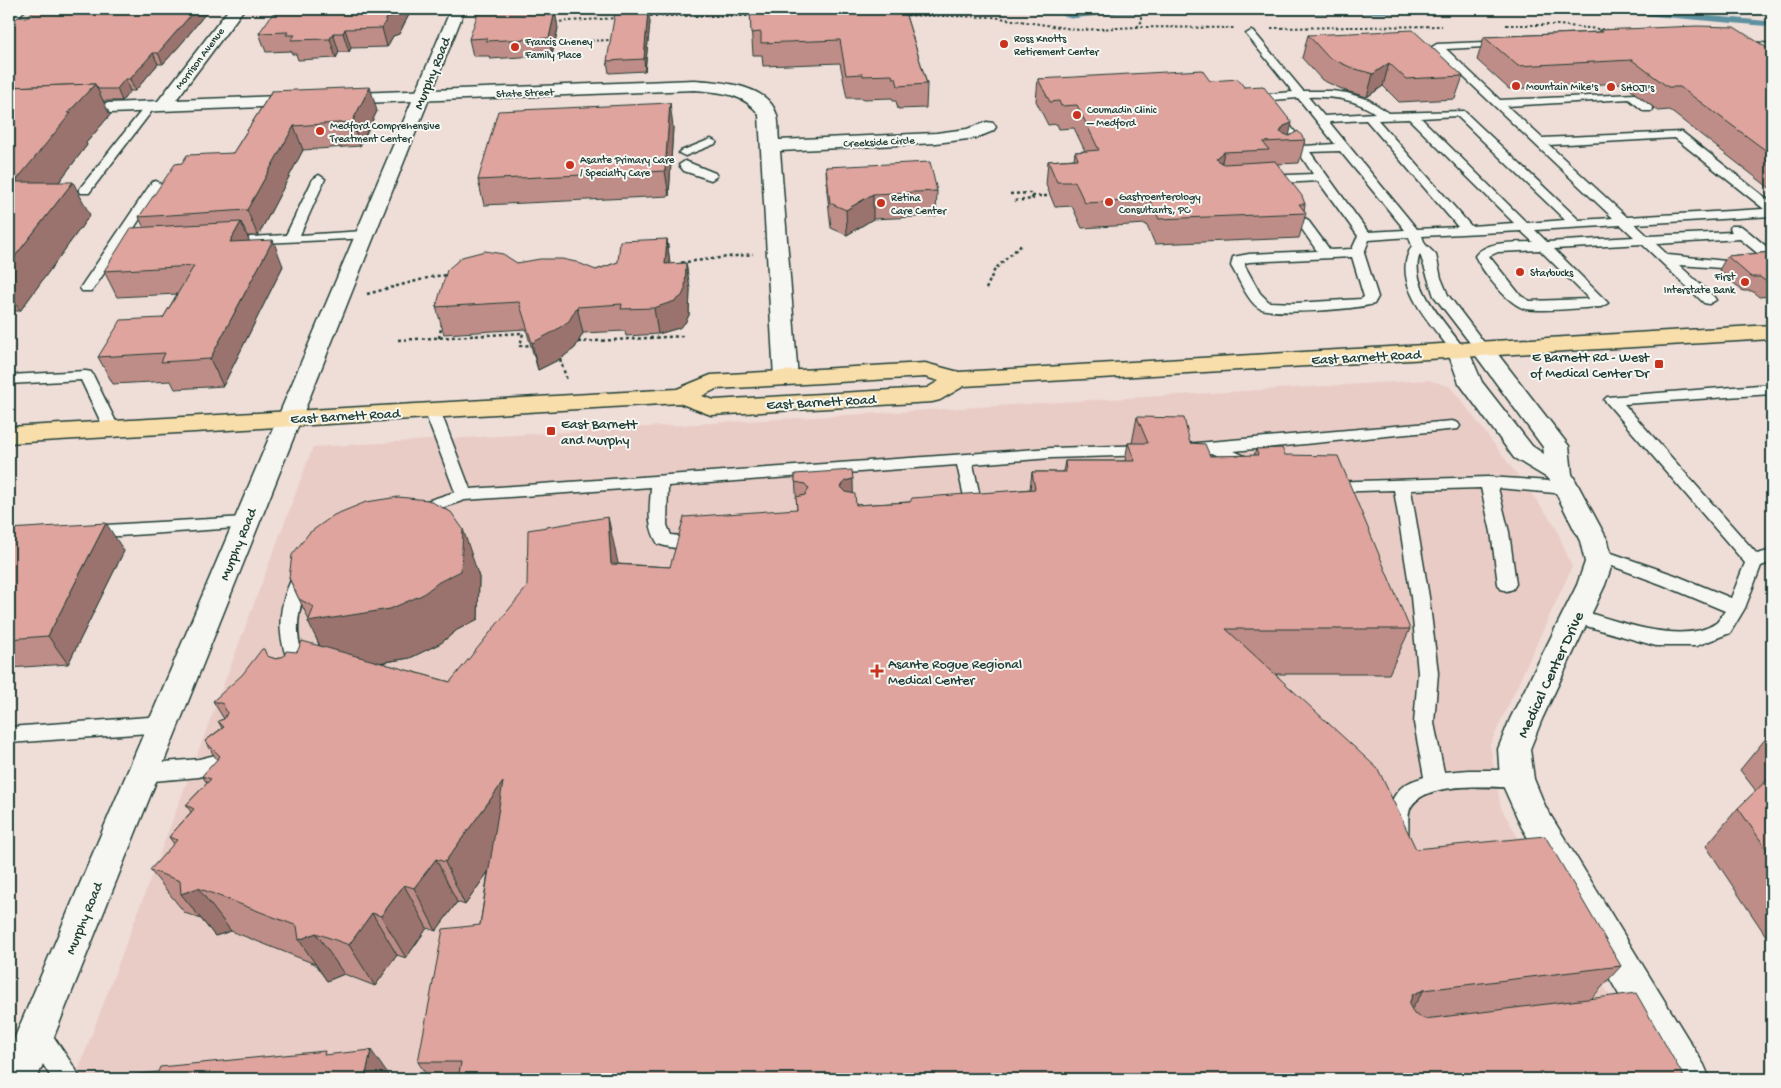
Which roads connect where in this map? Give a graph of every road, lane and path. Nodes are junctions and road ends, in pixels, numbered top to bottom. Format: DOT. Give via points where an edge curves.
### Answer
graph roads {
  1 [pos="19,9"];
  2 [pos="237,9"];
  3 [pos="1138,9"];
  4 [pos="457,10"];
  5 [pos="497,13"];
  6 [pos="639,16"];
  7 [pos="759,16"];
  8 [pos="900,16"];
  9 [pos="9,18"];
  10 [pos="622,18"];
  11 [pos="549,22"];
  12 [pos="1500,25"];
  13 [pos="1445,26"];
  14 [pos="1136,27"];
  15 [pos="1238,28"];
  16 [pos="1263,28"];
  17 [pos="1612,30"];
  18 [pos="1251,34"];
  19 [pos="620,38"];
  20 [pos="611,40"];
  21 [pos="586,41"];
  22 [pos="1512,43"];
  23 [pos="610,46"];
  24 [pos="1772,46"];
  25 [pos="1748,55"];
  26 [pos="1301,94"];
  27 [pos="422,96"];
  28 [pos="1499,103"];
  29 [pos="156,107"];
  30 [pos="1648,109"];
  31 [pos="9,112"];
  32 [pos="1412,115"];
  33 [pos="1386,116"];
  34 [pos="1369,117"];
  35 [pos="1321,119"];
  36 [pos="987,127"];
  37 [pos="711,142"];
  38 [pos="1539,142"];
  39 [pos="770,146"];
  40 [pos="1344,147"];
  41 [pos="1300,149"];
  42 [pos="710,176"];
  43 [pos="1321,177"];
  44 [pos="1298,178"];
  45 [pos="319,179"];
  46 [pos="1273,179"];
  47 [pos="1255,180"];
  48 [pos="156,185"];
  49 [pos="85,190"];
  50 [pos="1010,194"];
  51 [pos="1284,195"];
  52 [pos="1032,196"];
  53 [pos="1047,196"];
  54 [pos="1013,200"];
  55 [pos="1772,210"];
  56 [pos="1718,214"];
  57 [pos="1622,220"];
  58 [pos="1303,222"];
  59 [pos="1574,222"];
  60 [pos="1524,226"];
  61 [pos="1468,230"];
  62 [pos="1744,235"];
  63 [pos="364,236"];
  64 [pos="1364,236"];
  65 [pos="291,239"];
  66 [pos="1416,240"];
  67 [pos="241,242"];
  68 [pos="1646,242"];
  69 [pos="1021,245"];
  70 [pos="1545,247"];
  71 [pos="152,248"];
  72 [pos="113,250"];
  73 [pos="1357,253"];
  74 [pos="1326,254"];
  75 [pos="744,256"];
  76 [pos="1663,258"];
  77 [pos="1750,262"];
  78 [pos="1721,264"];
  79 [pos="677,272"];
  80 [pos="454,275"];
  81 [pos="87,288"];
  82 [pos="986,289"];
  83 [pos="364,295"];
  84 [pos="1709,300"];
  85 [pos="441,320"];
  86 [pos="1772,332"];
  87 [pos="684,336"];
  88 [pos="439,338"];
  89 [pos="398,340"];
  90 [pos="578,342"];
  91 [pos="531,345"];
  92 [pos="1482,349"];
  93 [pos="1458,350"];
  94 [pos="560,359"];
  95 [pos="786,378"];
  96 [pos="959,379"];
  97 [pos="9,380"];
  98 [pos="567,380"];
  99 [pos="1772,389"];
  100 [pos="682,396"];
  101 [pos="432,410"];
  102 [pos="288,419"];
  103 [pos="1452,426"];
  104 [pos="112,430"];
  105 [pos="9,436"];
  106 [pos="1213,448"];
  107 [pos="964,459"];
  108 [pos="1266,472"];
  109 [pos="660,480"];
  110 [pos="1562,481"];
  111 [pos="1488,482"];
  112 [pos="1315,485"];
  113 [pos="1402,486"];
  114 [pos="464,495"];
  115 [pos="397,518"];
  116 [pos="957,522"];
  117 [pos="245,523"];
  118 [pos="74,533"];
  119 [pos="720,541"];
  120 [pos="1597,554"];
  121 [pos="1772,556"];
  122 [pos="316,558"];
  123 [pos="1754,562"];
  124 [pos="1507,584"];
  125 [pos="1736,608"];
  126 [pos="1576,616"];
  127 [pos="300,695"];
  128 [pos="163,724"];
  129 [pos="9,735"];
  130 [pos="243,756"];
  131 [pos="142,773"];
  132 [pos="1517,779"];
  133 [pos="1435,781"];
  134 [pos="1403,854"];
  135 [pos="36,1033"];
  136 [pos="17,1079"];
  137 [pos="67,1079"];
  138 [pos="1690,1079"];
  1 -- 9 [label="street"];
  2 -- 29 [label="street, Morrison Avenue"];
  3 -- 14 [label="path" via="1142,21"];
  4 -- 5 [label="path"];
  4 -- 27 [label="street, Murphy Road"];
  6 -- 7 [label="path"];
  8 -- 14 [label="path" via="987,16 1070,30"];
  10 -- 11 [label="path"];
  12 -- 17 [label="path" via="1565,25"];
  13 -- 16 [label="path"];
  14 -- 15 [label="path"];
  18 -- 26 [label="lane"];
  19 -- 20 [label="path"];
  20 -- 21 [label="path"];
  20 -- 23 [label="path"];
  22 -- 28 [label="lane" via="1437,46"];
  24 -- 25 [label="lane" via="1731,44"];
  26 -- 33 [label="lane" via="1344,94 1373,105"];
  26 -- 35 [label="lane"];
  26 -- 41 [label="lane" via="1265,98"];
  27 -- 29 [label="street, State Street"];
  27 -- 39 [label="street, State Street" via="694,85 718,87 751,97 763,105 768,115"];
  27 -- 63 [label="street, Murphy Road"];
  28 -- 30 [label="lane" via="1631,96"];
  28 -- 38 [label="lane"];
  29 -- 31 [label="street, State Street"];
  29 -- 49 [label="lane"];
  32 -- 33 [label="lane"];
  32 -- 59 [label="lane" via="1460,113"];
  32 -- 60 [label="lane"];
  33 -- 34 [label="lane"];
  34 -- 35 [label="lane"];
  34 -- 61 [label="lane"];
  35 -- 40 [label="lane"];
  36 -- 39 [label="street, Creekside Circle" via="970,134 936,138"];
  37 -- 42 [label="lane" via="685,159 688,168"];
  38 -- 55 [label="lane" via="1678,134"];
  38 -- 57 [label="lane"];
  39 -- 95 [label="street, State Street"];
  40 -- 41 [label="lane"];
  40 -- 66 [label="lane"];
  41 -- 43 [label="lane"];
  41 -- 44 [label="lane" via="1284,152 1285,160"];
  43 -- 44 [label="lane"];
  43 -- 64 [label="lane"];
  44 -- 46 [label="lane"];
  45 -- 65 [label="lane"];
  46 -- 47 [label="lane"];
  46 -- 51 [label="lane"];
  48 -- 72 [label="lane"];
  50 -- 52 [label="path" via="1030,192"];
  52 -- 53 [label="path"];
  52 -- 54 [label="path" via="1033,199"];
  55 -- 56 [label="lane"];
  56 -- 57 [label="lane"];
  56 -- 62 [label="lane"];
  57 -- 59 [label="lane"];
  57 -- 68 [label="lane"];
  58 -- 74 [label="lane"];
  59 -- 60 [label="lane"];
  60 -- 61 [label="lane"];
  60 -- 70 [label="lane"];
  61 -- 66 [label="lane"];
  62 -- 68 [label="lane"];
  62 -- 77 [label="lane" via="1763,251 1763,258"];
  63 -- 65 [label="lane"];
  63 -- 102 [label="street, Murphy Road"];
  64 -- 66 [label="lane"];
  64 -- 73 [label="lane"];
  65 -- 67 [label="lane"];
  66 -- 92 [label="lane" via="1429,255 1441,296"];
  66 -- 93 [label="lane" via="1412,259 1414,285"];
  68 -- 70 [label="lane"];
  68 -- 76 [label="lane"];
  69 -- 82 [label="path" via="995,269"];
  70 -- 70 [label="lane" via="1498,248 1486,251 1482,256 1516,299 1528,305 1601,303"];
  71 -- 72 [label="lane"];
  72 -- 81 [label="lane"];
  73 -- 74 [label="lane"];
  73 -- 74 [label="lane" via="1371,297 1369,301 1279,307 1265,305 1259,301 1238,266 1238,260 1249,258"];
  75 -- 79 [label="path" via="678,263"];
  76 -- 78 [label="lane"];
  76 -- 84 [label="lane"];
  80 -- 83 [label="path" via="435,276"];
  85 -- 88 [label="path"];
  86 -- 92 [label="main road, East Barnett Road"];
  87 -- 90 [label="path"];
  88 -- 89 [label="path"];
  88 -- 91 [label="path" via="523,333 520,346"];
  92 -- 93 [label="main road, East Barnett Road"];
  92 -- 110 [label="street" via="1556,446"];
  93 -- 96 [label="main road, East Barnett Road"];
  93 -- 110 [label="street" via="1471,383 1523,452"];
  94 -- 98 [label="path"];
  95 -- 96 [label="main road, East Barnett Road" via="925,370"];
  95 -- 100 [label="main road, East Barnett Road" via="712,382"];
  96 -- 100 [label="main road, East Barnett Road" via="932,395 711,408"];
  97 -- 104 [label="lane" via="86,375"];
  99 -- 123 [label="lane" via="1612,400"];
  100 -- 101 [label="main road, East Barnett Road"];
  101 -- 102 [label="main road, East Barnett Road"];
  101 -- 114 [label="lane"];
  102 -- 104 [label="main road, East Barnett Road"];
  102 -- 117 [label="street, Murphy Road"];
  103 -- 106 [label="lane"];
  104 -- 105 [label="main road, East Barnett Road"];
  106 -- 107 [label="lane"];
  106 -- 108 [label="lane"];
  107 -- 109 [label="lane"];
  107 -- 116 [label="lane" via="974,506 970,517"];
  109 -- 114 [label="lane"];
  109 -- 119 [label="lane" via="658,525 664,540 683,543"];
  110 -- 111 [label="lane"];
  110 -- 120 [label="street" via="1594,541"];
  111 -- 113 [label="lane"];
  111 -- 124 [label="lane" via="1498,514"];
  112 -- 113 [label="lane" via="1331,488"];
  113 -- 133 [label="lane" via="1420,597 1428,673 1424,723"];
  114 -- 115 [label="lane"];
  117 -- 118 [label="lane"];
  117 -- 128 [label="street, Murphy Road"];
  120 -- 125 [label="lane"];
  120 -- 126 [label="street, Medical Center Drive" via="1599,562"];
  121 -- 123 [label="lane"];
  122 -- 127 [label="lane" via="298,585 290,617 290,644 303,676"];
  123 -- 125 [label="lane"];
  125 -- 126 [label="lane" via="1723,628 1696,638 1656,638"];
  126 -- 132 [label="street, Medical Center Drive" via="1514,749"];
  128 -- 129 [label="lane"];
  128 -- 131 [label="street, Murphy Road"];
  130 -- 131 [label="lane" via="199,768"];
  131 -- 135 [label="street, Murphy Road"];
  132 -- 133 [label="lane"];
  132 -- 138 [label="street, Medical Center Drive" via="1532,816 1636,1015"];
  133 -- 134 [label="lane" via="1411,791 1399,809 1398,838"];
  135 -- 136 [label="street, Murphy Road"];
  135 -- 137 [label="lane"];
}
